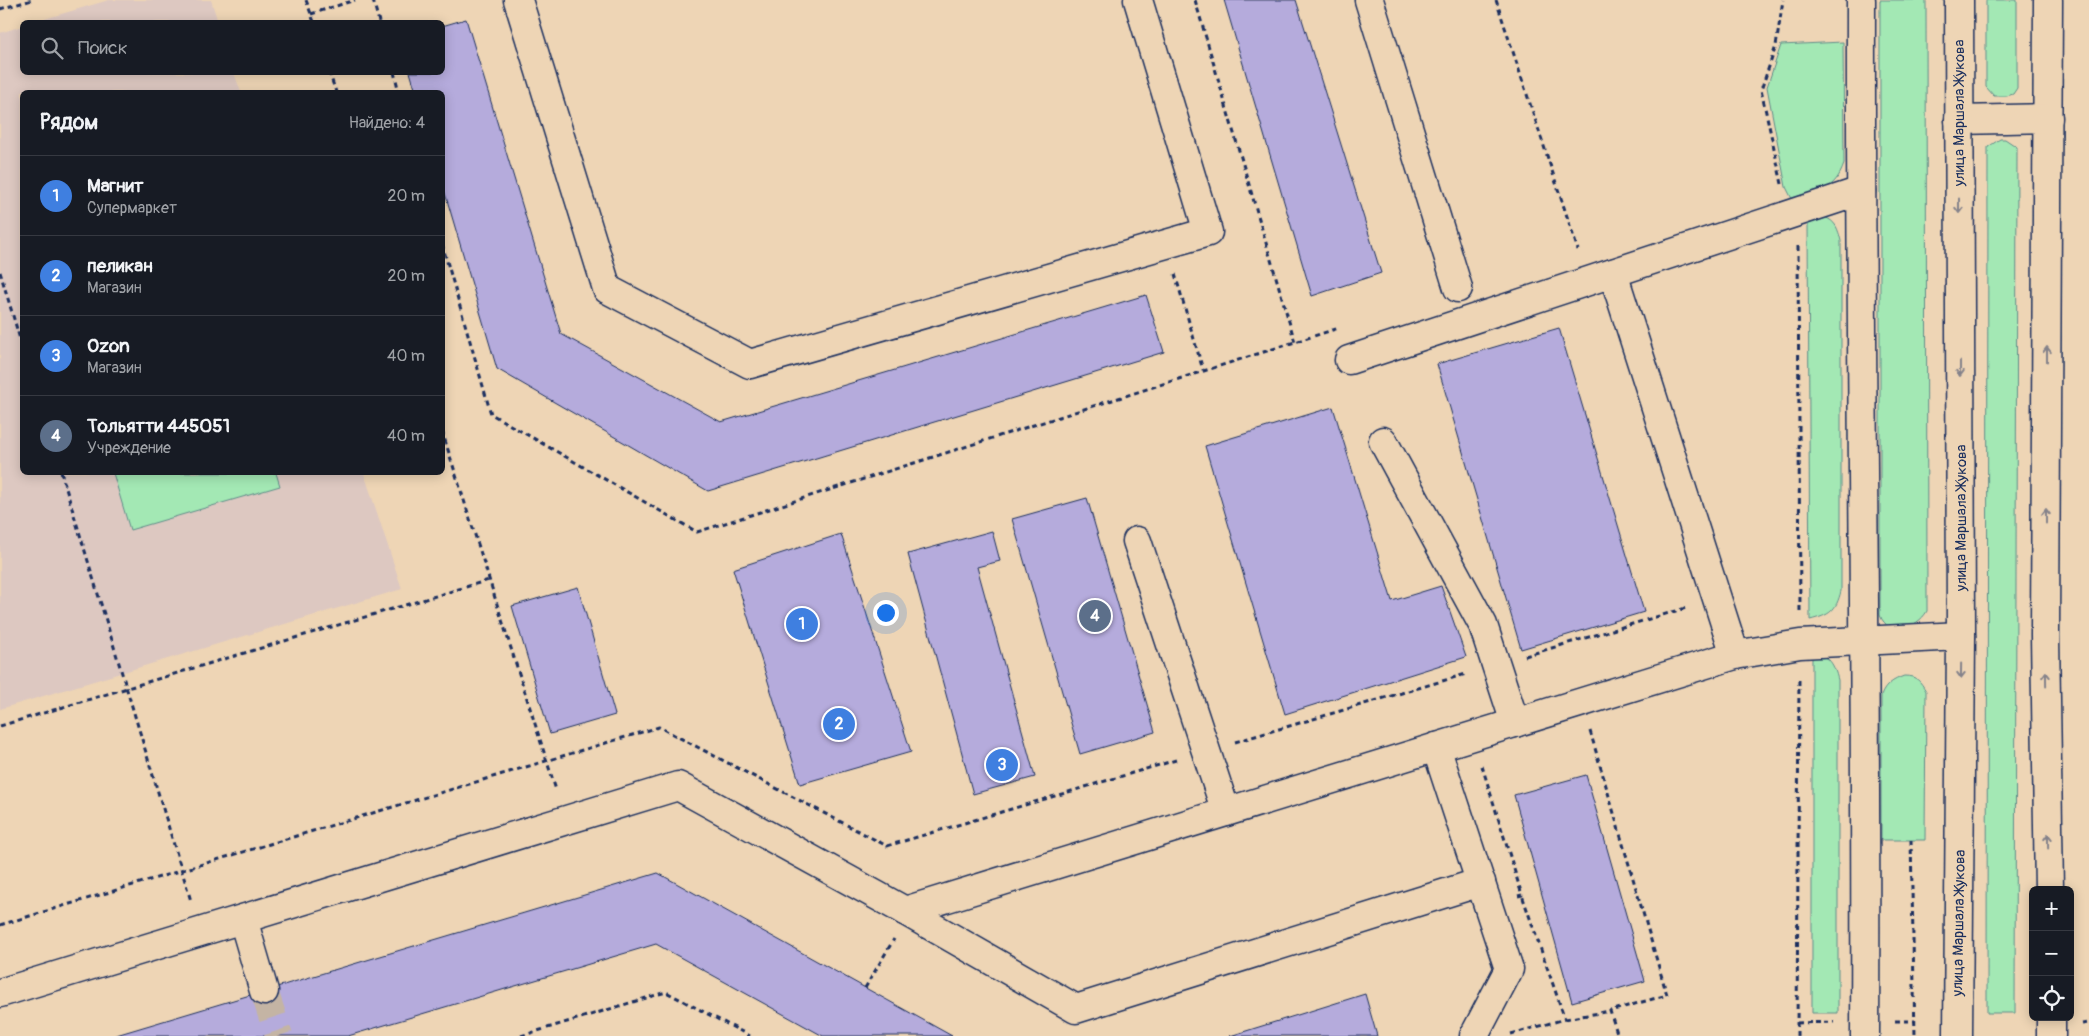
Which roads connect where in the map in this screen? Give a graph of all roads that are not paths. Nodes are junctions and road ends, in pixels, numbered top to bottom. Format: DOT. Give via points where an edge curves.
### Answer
graph roads {
  1 [pos="518,0"];
  2 [pos="1138,0"];
  3 [pos="1369,0"];
  4 [pos="1861,0"];
  5 [pos="1959,0"];
  6 [pos="2048,0"];
  7 [pos="2048,118"];
  8 [pos="1958,120"];
  9 [pos="1861,191"];
  10 [pos="1613,273"];
  11 [pos="1458,288"];
  12 [pos="1349,360"];
  13 [pos="1383,441"];
  14 [pos="1137,541"];
  15 [pos="1961,636"];
  16 [pos="1865,641"];
  17 [pos="1735,654"];
  18 [pos="1515,723"];
  19 [pos="1436,747"];
  20 [pos="1226,812"];
  21 [pos="1481,882"];
  22 [pos="2049,886"];
  23 [pos="905,912"];
  24 [pos="243,920"];
  25 [pos="264,991"];
  26 [pos="0,993"];
  27 [pos="2051,1021"];
  28 [pos="1474,1036"];
  29 [pos="1865,1036"];
  30 [pos="1958,1036"];
  31 [pos="2051,1036"];
  1 -- 2 [label="main road" via="607,289 750,364 1208,232"];
  3 -- 11 [label="main road"];
  4 -- 9 [label="main road"];
  5 -- 8 [label="main road, улица Маршала Жукова"];
  6 -- 7 [label="main road"];
  7 -- 8 [label="main road"];
  22 -- 7 [label="main road, one-way" via="2045,636"];
  8 -- 15 [label="main road, улица Маршала Жукова, one-way"];
  9 -- 10 [label="main road"];
  9 -- 16 [label="main road"];
  10 -- 12 [label="main road"];
  10 -- 17 [label="main road"];
  13 -- 18 [label="main road" via="1483,625"];
  14 -- 20 [label="main road"];
  15 -- 16 [label="main road"];
  15 -- 30 [label="main road, улица Маршала Жукова, one-way"];
  16 -- 17 [label="main road" via="1800,644"];
  16 -- 29 [label="main road"];
  17 -- 18 [label="main road"];
  18 -- 19 [label="main road"];
  19 -- 20 [label="main road"];
  19 -- 21 [label="main road"];
  20 -- 23 [label="main road"];
  21 -- 23 [label="main road" via="1076,1009"];
  21 -- 28 [label="main road" via="1509,969"];
  23 -- 24 [label="main road" via="678,786"];
  24 -- 25 [label="main road"];
  24 -- 26 [label="main road"];
  27 -- 31 [label="main road"];
}
